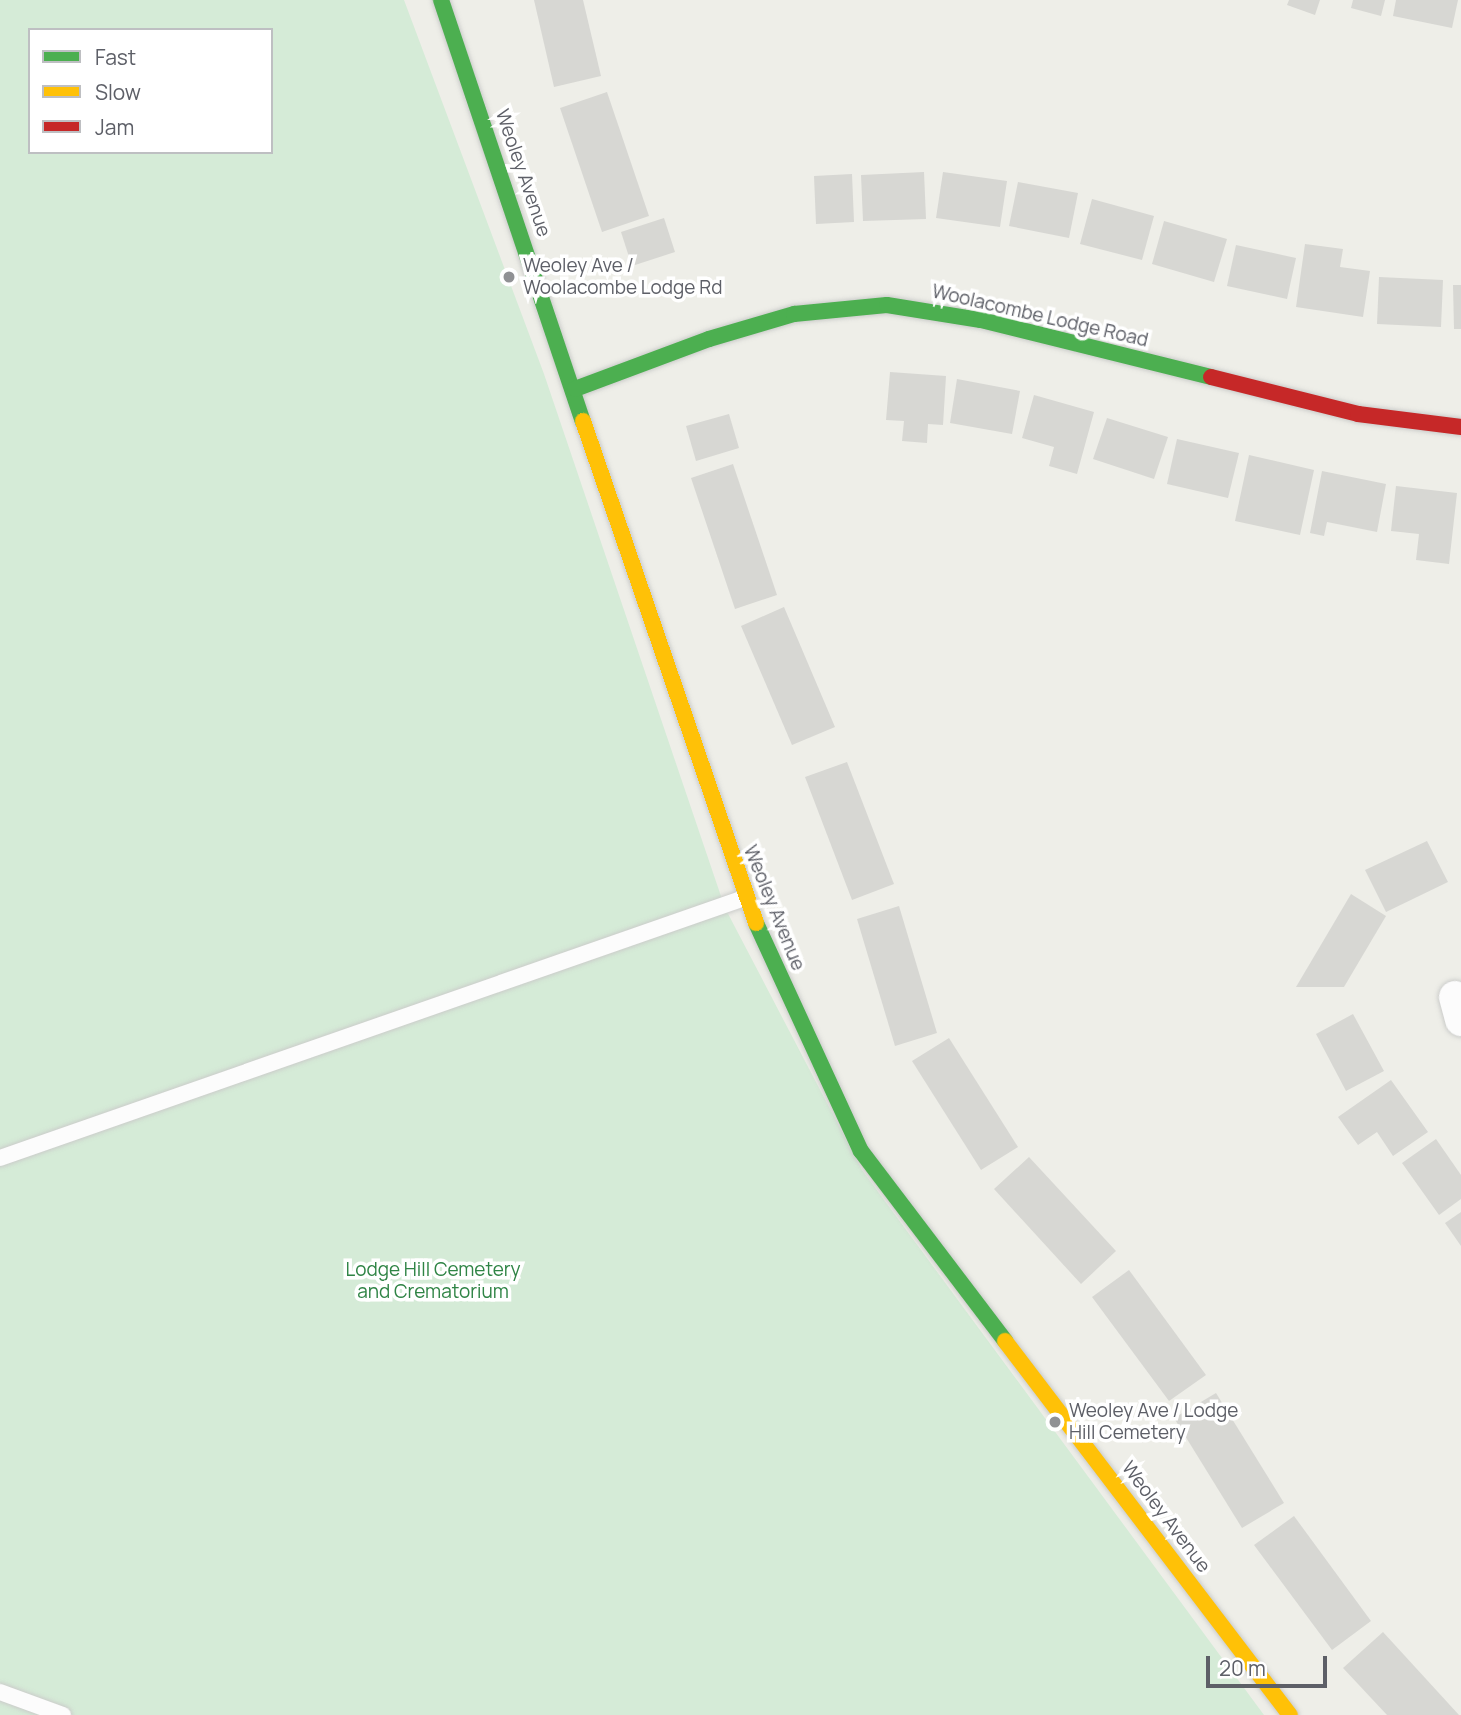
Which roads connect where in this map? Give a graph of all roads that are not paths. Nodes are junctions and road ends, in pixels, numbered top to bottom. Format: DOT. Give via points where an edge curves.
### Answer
graph roads {
  1 [pos="441,0"];
  2 [pos="575,388"];
  3 [pos="1461,427"];
  4 [pos="744,898"];
  5 [pos="0,1158"];
  6 [pos="0,1692"];
  7 [pos="63,1715"];
  8 [pos="1290,1715"];
  1 -- 2 [label="street, Weoley Avenue"];
  2 -- 3 [label="street, Woolacombe Lodge Road" via="709,338 794,314 887,305 981,320 1358,414"];
  2 -- 4 [label="street, Weoley Avenue"];
  4 -- 5 [label="lane"];
  4 -- 8 [label="street, Weoley Avenue" via="861,1151"];
  6 -- 7 [label="lane"];
}
